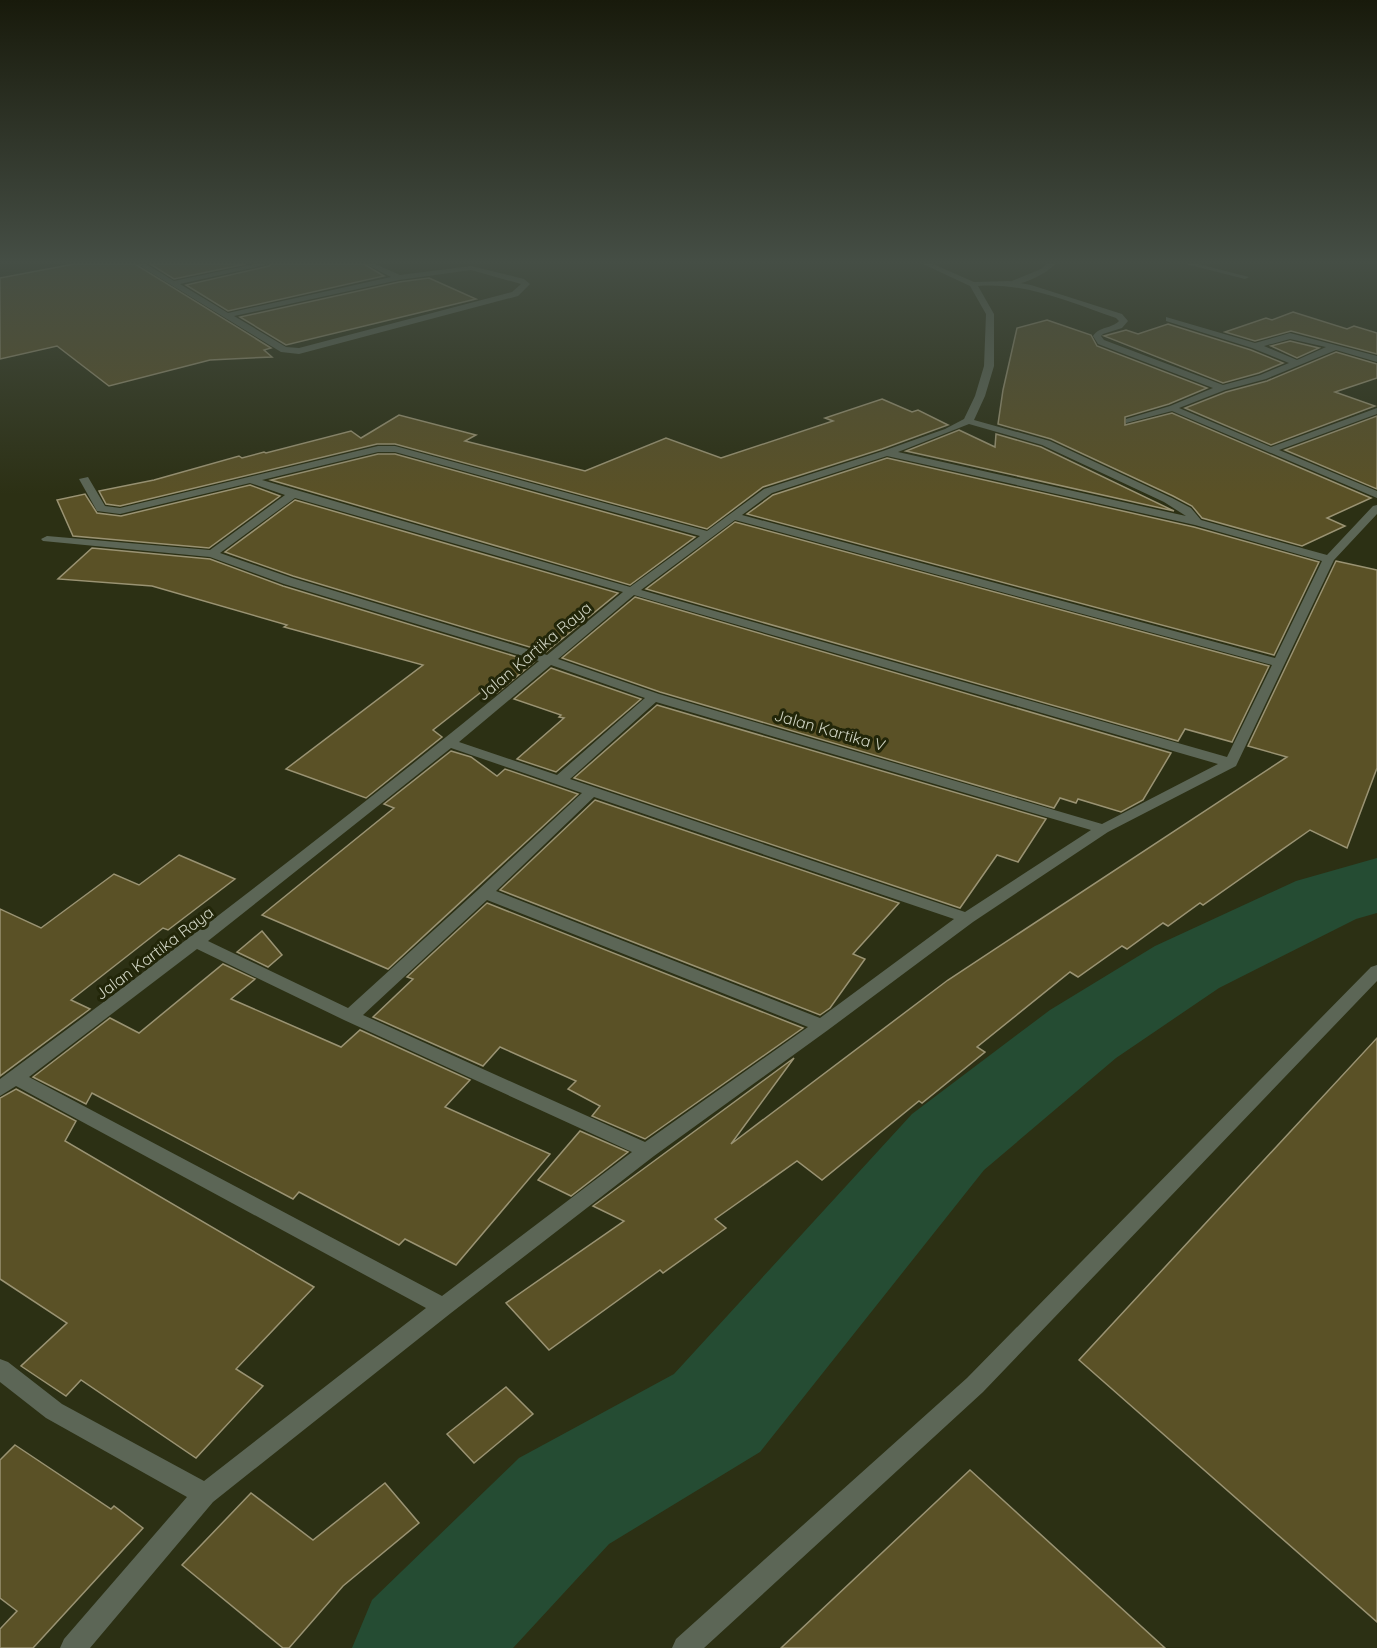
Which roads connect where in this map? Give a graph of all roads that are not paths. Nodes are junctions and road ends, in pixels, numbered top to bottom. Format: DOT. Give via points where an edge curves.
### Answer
graph roads {
  1 [pos="270,341"];
  2 [pos="337,341"];
  3 [pos="989,341"];
  4 [pos="1100,341"];
  5 [pos="1238,341"];
  6 [pos="1273,341"];
  7 [pos="1310,341"];
  8 [pos="1255,346"];
  9 [pos="1335,347"];
  10 [pos="1377,359"];
  11 [pos="1298,363"];
  12 [pos="1175,370"];
  13 [pos="1222,388"];
  14 [pos="1195,399"];
  15 [pos="1173,408"];
  16 [pos="1377,411"];
  17 [pos="968,420"];
  18 [pos="1129,422"];
  19 [pos="1271,450"];
  20 [pos="887,453"];
  21 [pos="84,479"];
  22 [pos="248,479"];
  23 [pos="293,494"];
  24 [pos="1377,495"];
  25 [pos="1377,508"];
  26 [pos="735,517"];
  27 [pos="1197,522"];
  28 [pos="706,534"];
  29 [pos="47,539"];
  30 [pos="212,554"];
  31 [pos="1329,559"];
  32 [pos="633,590"];
  33 [pos="549,660"];
  34 [pos="1279,663"];
  35 [pos="654,697"];
  36 [pos="449,743"];
  37 [pos="1231,763"];
  38 [pos="560,780"];
  39 [pos="592,791"];
  40 [pos="1103,829"];
  41 [pos="485,893"];
  42 [pos="967,918"];
  43 [pos="196,942"];
  44 [pos="1377,970"];
  45 [pos="350,1016"];
  46 [pos="822,1026"];
  47 [pos="8,1083"];
  48 [pos="647,1151"];
  49 [pos="443,1307"];
  50 [pos="0,1369"];
  51 [pos="204,1494"];
  52 [pos="73,1648"];
  53 [pos="685,1648"];
  1 -- 2 [label="street" via="284,350 299,351"];
  3 -- 17 [label="street" via="989,366"];
  4 -- 12 [label="street"];
  5 -- 8 [label="street"];
  6 -- 8 [label="street"];
  7 -- 9 [label="street"];
  8 -- 11 [label="street"];
  9 -- 10 [label="street"];
  9 -- 11 [label="street"];
  11 -- 13 [label="street"];
  12 -- 13 [label="street"];
  12 -- 14 [label="street"];
  13 -- 14 [label="street"];
  14 -- 15 [label="street"];
  15 -- 18 [label="street"];
  15 -- 19 [label="street"];
  16 -- 19 [label="street"];
  17 -- 20 [label="street, Jalan Kartika Raya"];
  17 -- 27 [label="street" via="1046,443 1168,500 1187,510"];
  19 -- 24 [label="street"];
  20 -- 26 [label="street, Jalan Kartika Raya" via="768,491"];
  20 -- 27 [label="street"];
  21 -- 22 [label="street" via="101,509 120,511"];
  22 -- 23 [label="street"];
  22 -- 28 [label="street" via="378,449 395,449"];
  23 -- 30 [label="street"];
  23 -- 32 [label="street"];
  25 -- 31 [label="street"];
  26 -- 28 [label="street, Jalan Kartika Raya"];
  26 -- 34 [label="street"];
  27 -- 31 [label="street"];
  28 -- 32 [label="street, Jalan Kartika Raya"];
  29 -- 30 [label="street, Jalan Kartika V"];
  30 -- 33 [label="street, Jalan Kartika V"];
  31 -- 34 [label="street"];
  32 -- 33 [label="street, Jalan Kartika Raya"];
  32 -- 37 [label="street"];
  33 -- 35 [label="street, Jalan Kartika V"];
  33 -- 36 [label="street, Jalan Kartika Raya"];
  34 -- 37 [label="street"];
  35 -- 38 [label="street"];
  35 -- 40 [label="street, Jalan Kartika V"];
  36 -- 38 [label="street"];
  36 -- 43 [label="street, Jalan Kartika Raya"];
  37 -- 40 [label="street"];
  38 -- 39 [label="street"];
  39 -- 41 [label="street"];
  39 -- 42 [label="street"];
  40 -- 42 [label="street"];
  41 -- 45 [label="street"];
  41 -- 46 [label="street"];
  42 -- 46 [label="street"];
  43 -- 45 [label="street"];
  43 -- 47 [label="street, Jalan Kartika Raya"];
  44 -- 53 [label="street" via="975,1385"];
  45 -- 48 [label="street"];
  46 -- 48 [label="street"];
  47 -- 49 [label="street"];
  48 -- 49 [label="street"];
  49 -- 51 [label="street"];
  50 -- 51 [label="street" via="54,1411"];
  51 -- 52 [label="street"];
}
